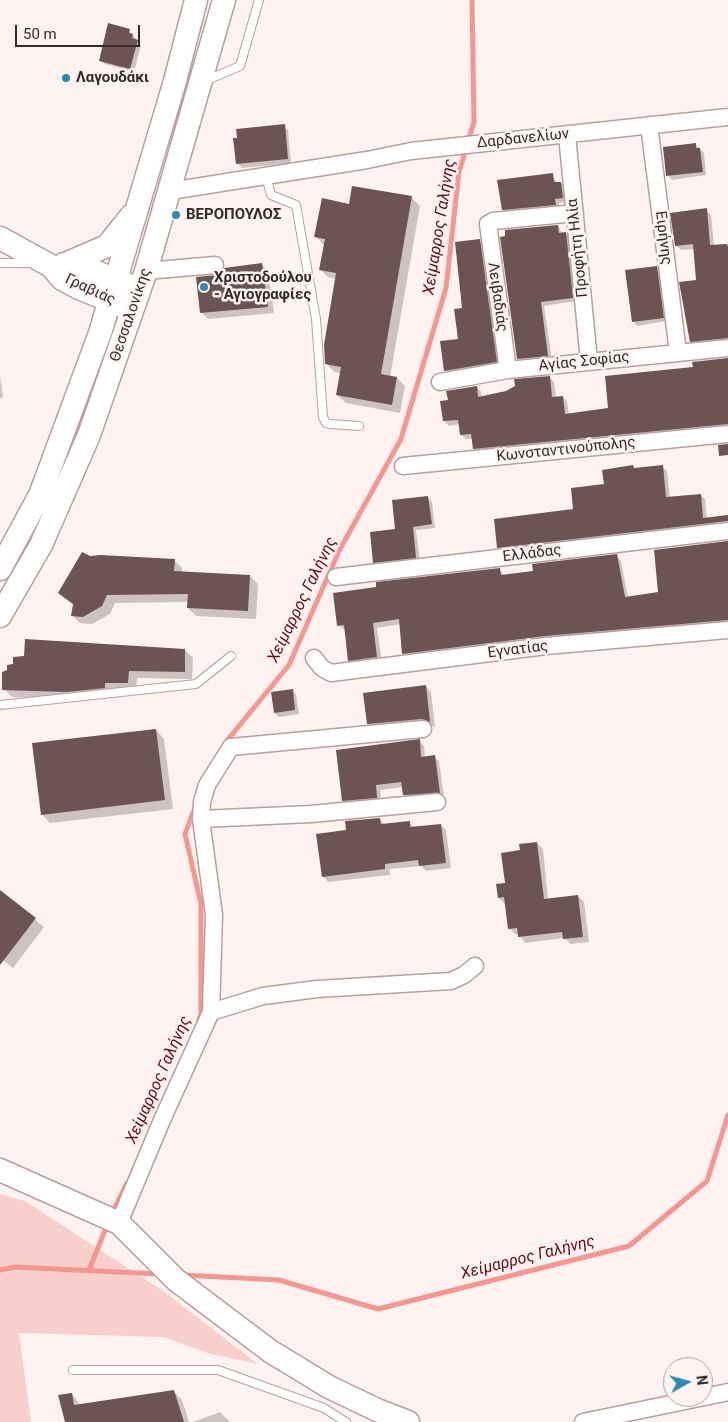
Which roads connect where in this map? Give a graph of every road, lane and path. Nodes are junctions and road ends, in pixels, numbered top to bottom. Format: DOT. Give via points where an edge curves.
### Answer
graph roads {
  1 [pos="196,0"];
  2 [pos="224,0"];
  3 [pos="259,0"];
  4 [pos="200,83"];
  5 [pos="728,117"];
  6 [pos="649,124"];
  7 [pos="567,135"];
  8 [pos="266,176"];
  9 [pos="170,191"];
  10 [pos="139,202"];
  11 [pos="575,213"];
  12 [pos="0,238"];
  13 [pos="0,263"];
  14 [pos="58,265"];
  15 [pos="215,265"];
  16 [pos="114,290"];
  17 [pos="139,290"];
  18 [pos="728,348"];
  19 [pos="678,352"];
  20 [pos="590,361"];
  21 [pos="508,370"];
  22 [pos="440,382"];
  23 [pos="359,426"];
  24 [pos="728,434"];
  25 [pos="403,466"];
  26 [pos="728,531"];
  27 [pos="0,569"];
  28 [pos="336,578"];
  29 [pos="0,616"];
  30 [pos="728,630"];
  31 [pos="231,656"];
  32 [pos="314,658"];
  33 [pos="0,705"];
  34 [pos="423,729"];
  35 [pos="437,802"];
  36 [pos="201,820"];
  37 [pos="475,966"];
  38 [pos="211,1012"];
  39 [pos="0,1170"];
  40 [pos="119,1223"];
  41 [pos="73,1370"];
  42 [pos="728,1392"];
  43 [pos="346,1422"];
  44 [pos="408,1422"];
  45 [pos="583,1422"];
  1 -- 10 [label="main road, Θεσσαλονίκης"];
  2 -- 4 [label="main road, Θεσσαλονίκης"];
  3 -- 4 [label="lane" via="240,66"];
  4 -- 9 [label="main road, Θεσσαλονίκης"];
  5 -- 6 [label="street, Δαρδανελίων"];
  6 -- 7 [label="street, Δαρδανελίων"];
  6 -- 19 [label="street, Ειρήνης"];
  7 -- 8 [label="street, Δαρδανελίων" via="411,151"];
  7 -- 11 [label="street, Προφήτη Ηλία"];
  8 -- 9 [label="street, Δαρδανελίων"];
  8 -- 23 [label="lane" via="271,195 296,205 316,319 323,417 326,423"];
  9 -- 17 [label="main road, Θεσσαλονίκης"];
  10 -- 14 [label="main road" via="106,246"];
  10 -- 16 [label="main road, Θεσσαλονίκης"];
  11 -- 20 [label="street, Προφήτη Ηλία"];
  11 -- 21 [label="street, Λειβαδιάς" via="488,224"];
  12 -- 14 [label="main road, Γραβιάς"];
  13 -- 14 [label="lane"];
  14 -- 16 [label="main road, Γραβιάς" via="84,267"];
  15 -- 17 [label="street"];
  16 -- 17 [label="main road, Γραβιάς"];
  16 -- 27 [label="main road, Θεσσαλονίκης" via="43,486"];
  17 -- 29 [label="main road, Θεσσαλονίκης" via="89,435 67,488 41,545"];
  18 -- 19 [label="street, Αγίας Σοφίας"];
  19 -- 20 [label="street, Αγίας Σοφίας"];
  20 -- 21 [label="street, Αγίας Σοφίας"];
  21 -- 22 [label="street, Αγίας Σοφίας"];
  24 -- 25 [label="street, Κωνσταντινούπολης"];
  26 -- 28 [label="street, Ελλάδας"];
  30 -- 32 [label="street, Εγνατίας" via="546,646 331,673"];
  31 -- 33 [label="lane" via="196,684"];
  34 -- 36 [label="street" via="231,747 206,785"];
  35 -- 36 [label="street"];
  36 -- 38 [label="street" via="214,915"];
  37 -- 38 [label="street" via="451,981 317,989 263,996"];
  38 -- 40 [label="street"];
  39 -- 40 [label="main road"];
  40 -- 44 [label="main road" via="176,1280 270,1351 329,1387"];
  41 -- 43 [label="lane" via="218,1370 324,1408"];
  42 -- 45 [label="street"];
}
